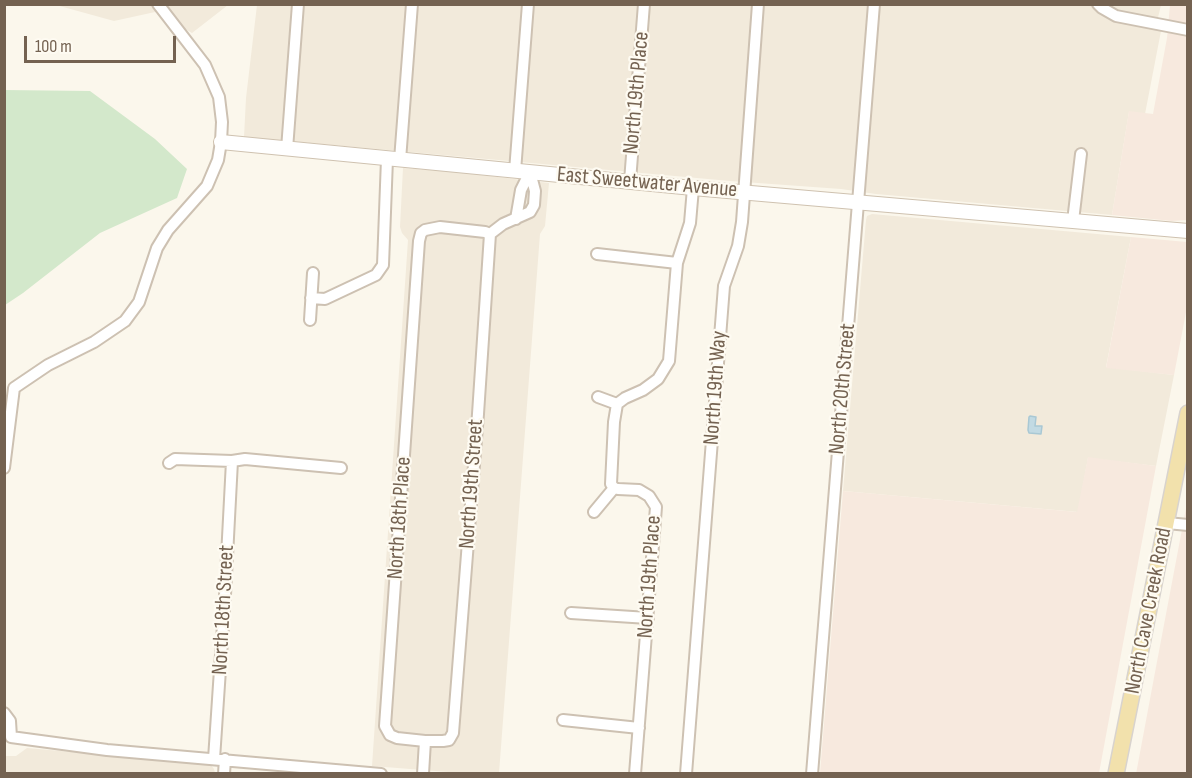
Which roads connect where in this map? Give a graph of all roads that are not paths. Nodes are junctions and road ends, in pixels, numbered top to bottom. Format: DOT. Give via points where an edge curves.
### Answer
graph roads {
  1 [pos="158,4"];
  2 [pos="298,4"];
  3 [pos="412,4"];
  4 [pos="528,4"];
  5 [pos="644,4"];
  6 [pos="758,4"];
  7 [pos="874,4"];
  8 [pos="1098,4"];
  9 [pos="1188,30"];
  10 [pos="221,142"];
  11 [pos="287,149"];
  12 [pos="1081,154"];
  13 [pos="394,159"];
  14 [pos="515,171"];
  15 [pos="530,172"];
  16 [pos="630,181"];
  17 [pos="693,188"];
  18 [pos="744,192"];
  19 [pos="857,202"];
  20 [pos="1073,222"];
  21 [pos="1188,231"];
  22 [pos="490,234"];
  23 [pos="597,254"];
  24 [pos="677,263"];
  25 [pos="313,273"];
  26 [pos="311,298"];
  27 [pos="310,320"];
  28 [pos="598,397"];
  29 [pos="617,404"];
  30 [pos="1188,413"];
  31 [pos="232,461"];
  32 [pos="170,463"];
  33 [pos="4,468"];
  34 [pos="341,468"];
  35 [pos="614,488"];
  36 [pos="594,512"];
  37 [pos="1167,523"];
  38 [pos="1188,525"];
  39 [pos="571,613"];
  40 [pos="648,618"];
  41 [pos="4,713"];
  42 [pos="563,720"];
  43 [pos="639,728"];
  44 [pos="8,733"];
  45 [pos="425,741"];
  46 [pos="220,759"];
  47 [pos="224,774"];
  48 [pos="381,774"];
  49 [pos="423,774"];
  50 [pos="635,774"];
  51 [pos="686,774"];
  52 [pos="812,774"];
  53 [pos="1116,774"];
  1 -- 10 [label="street" via="205,65 219,97"];
  2 -- 11 [label="street"];
  3 -- 13 [label="street"];
  4 -- 14 [label="street"];
  5 -- 16 [label="street, North 19th Place"];
  6 -- 18 [label="street, North 19th Way"];
  7 -- 19 [label="street, North 20th Street"];
  8 -- 9 [label="street" via="1116,16"];
  10 -- 11 [label="street, East Sweetwater Avenue"];
  10 -- 33 [label="street" via="207,186 168,230 157,249 139,302 125,321 14,388"];
  11 -- 13 [label="street, East Sweetwater Avenue"];
  12 -- 20 [label="street"];
  13 -- 14 [label="street, East Sweetwater Avenue"];
  13 -- 26 [label="street" via="383,265 376,275 325,299"];
  14 -- 15 [label="street, East Sweetwater Avenue"];
  15 -- 16 [label="street, East Sweetwater Avenue"];
  15 -- 22 [label="street" via="535,190 530,212"];
  16 -- 17 [label="street, East Sweetwater Avenue"];
  17 -- 18 [label="street, East Sweetwater Avenue"];
  17 -- 24 [label="street" via="690,223"];
  18 -- 19 [label="street, East Sweetwater Avenue"];
  18 -- 51 [label="street, North 19th Way" via="738,246 724,286"];
  19 -- 20 [label="street, East Sweetwater Avenue"];
  19 -- 52 [label="street, North 20th Street"];
  20 -- 21 [label="street, East Sweetwater Avenue"];
  22 -- 45 [label="street, North 19th Street" via="453,733 449,740"];
  22 -- 45 [label="street, North 18th Place" via="440,227 425,230 419,241 385,726 397,738"];
  23 -- 24 [label="street"];
  24 -- 29 [label="street" via="669,361 658,379"];
  25 -- 26 [label="street"];
  26 -- 27 [label="street"];
  28 -- 29 [label="street"];
  29 -- 35 [label="street" via="611,484"];
  30 -- 37 [label="main road, North Cave Creek Road"];
  31 -- 32 [label="street" via="175,459"];
  31 -- 34 [label="street"];
  31 -- 46 [label="street, North 18th Street"];
  35 -- 36 [label="street"];
  35 -- 40 [label="street, North 19th Place" via="639,490 656,507"];
  37 -- 38 [label="street"];
  37 -- 53 [label="main road, North Cave Creek Road"];
  39 -- 40 [label="street"];
  40 -- 43 [label="street, North 19th Place"];
  41 -- 44 [label="street" via="10,721"];
  42 -- 43 [label="street"];
  43 -- 50 [label="street, North 19th Place"];
  44 -- 46 [label="street" via="107,750"];
  45 -- 49 [label="street"];
  46 -- 47 [label="street, North 18th Street"];
  46 -- 48 [label="street"];
}
